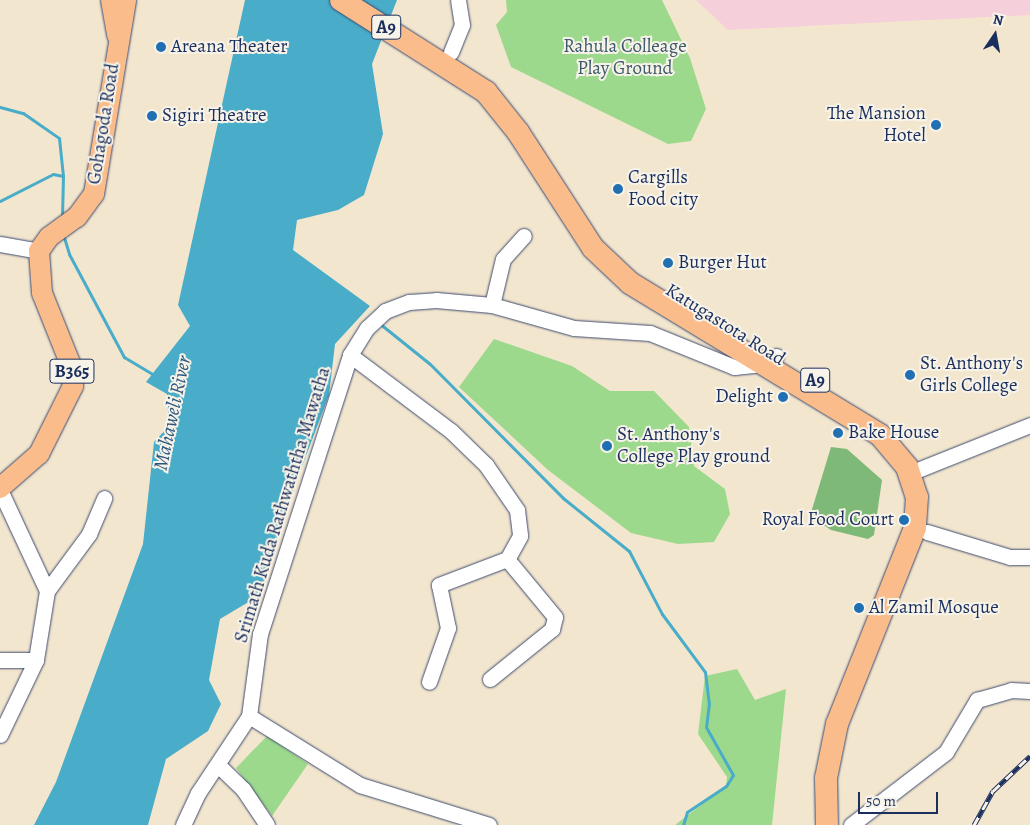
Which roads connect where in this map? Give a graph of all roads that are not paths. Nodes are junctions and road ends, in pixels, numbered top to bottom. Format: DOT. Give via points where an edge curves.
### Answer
graph roads {
  1 [pos="111,0"];
  2 [pos="126,0"];
  3 [pos="341,0"];
  4 [pos="366,0"];
  5 [pos="458,0"];
  6 [pos="117,34"];
  7 [pos="439,50"];
  8 [pos="524,236"];
  9 [pos="0,244"];
  10 [pos="44,244"];
  11 [pos="492,305"];
  12 [pos="350,355"];
  13 [pos="768,360"];
  14 [pos="1030,425"];
  15 [pos="916,470"];
  16 [pos="0,489"];
  17 [pos="104,498"];
  18 [pos="927,532"];
  19 [pos="1030,557"];
  20 [pos="507,559"];
  21 [pos="47,591"];
  22 [pos="0,660"];
  23 [pos="36,660"];
  24 [pos="490,679"];
  25 [pos="429,682"];
  26 [pos="1030,691"];
  27 [pos="249,716"];
  28 [pos="0,735"];
  29 [pos="218,765"];
  30 [pos="183,825"];
  31 [pos="267,825"];
  32 [pos="489,825"];
  33 [pos="827,825"];
  34 [pos="841,825"];
  35 [pos="851,825"];
  1 -- 6 [label="main road, Gohagoda Road"];
  2 -- 6 [label="main road, Gohagoda Road" via="126,16"];
  3 -- 7 [label="highway, A9"];
  4 -- 7 [label="highway, A9"];
  5 -- 7 [label="street" via="462,25"];
  6 -- 10 [label="main road, Gohagoda Road" via="96,184 89,202"];
  7 -- 13 [label="highway, Katugastota Road / A9" via="496,102 577,227 604,260 638,288"];
  8 -- 11 [label="street" via="503,259"];
  9 -- 10 [label="street"];
  10 -- 16 [label="main road, B365" via="42,293 70,364 73,386 39,454"];
  11 -- 12 [label="street, Srimath Kuda Rathwaththa Mawatha" via="436,300 409,302 385,311 366,328"];
  11 -- 13 [label="street" via="574,328 650,333 734,366"];
  12 -- 20 [label="street" via="451,431 508,493 517,510 520,536"];
  12 -- 27 [label="street, Srimath Kuda Rathwaththa Mawatha" via="260,634"];
  13 -- 15 [label="highway, Katugastota Road / A9" via="880,435"];
  14 -- 15 [label="street"];
  15 -- 18 [label="highway, Katugastota Road / A9" via="932,500"];
  15 -- 33 [label="highway, Katugastota Road / A9" via="918,505 915,528 837,724 826,778"];
  16 -- 21 [label="street"];
  17 -- 21 [label="street" via="89,534"];
  18 -- 19 [label="street" via="1010,557"];
  18 -- 34 [label="highway, Katugastota Road / A9" via="845,743"];
  20 -- 24 [label="street" via="554,617 552,629"];
  20 -- 25 [label="street" via="439,584 448,628"];
  21 -- 23 [label="street"];
  22 -- 23 [label="street"];
  23 -- 28 [label="street"];
  26 -- 35 [label="street" via="1011,690 977,700 946,752"];
  27 -- 29 [label="street, Srimath Kuda Rathwaththa Mawatha"];
  27 -- 32 [label="street" via="360,785"];
  29 -- 30 [label="street, Srimath Kuda Rathwaththa Mawatha"];
  29 -- 31 [label="street" via="243,789"];
}
